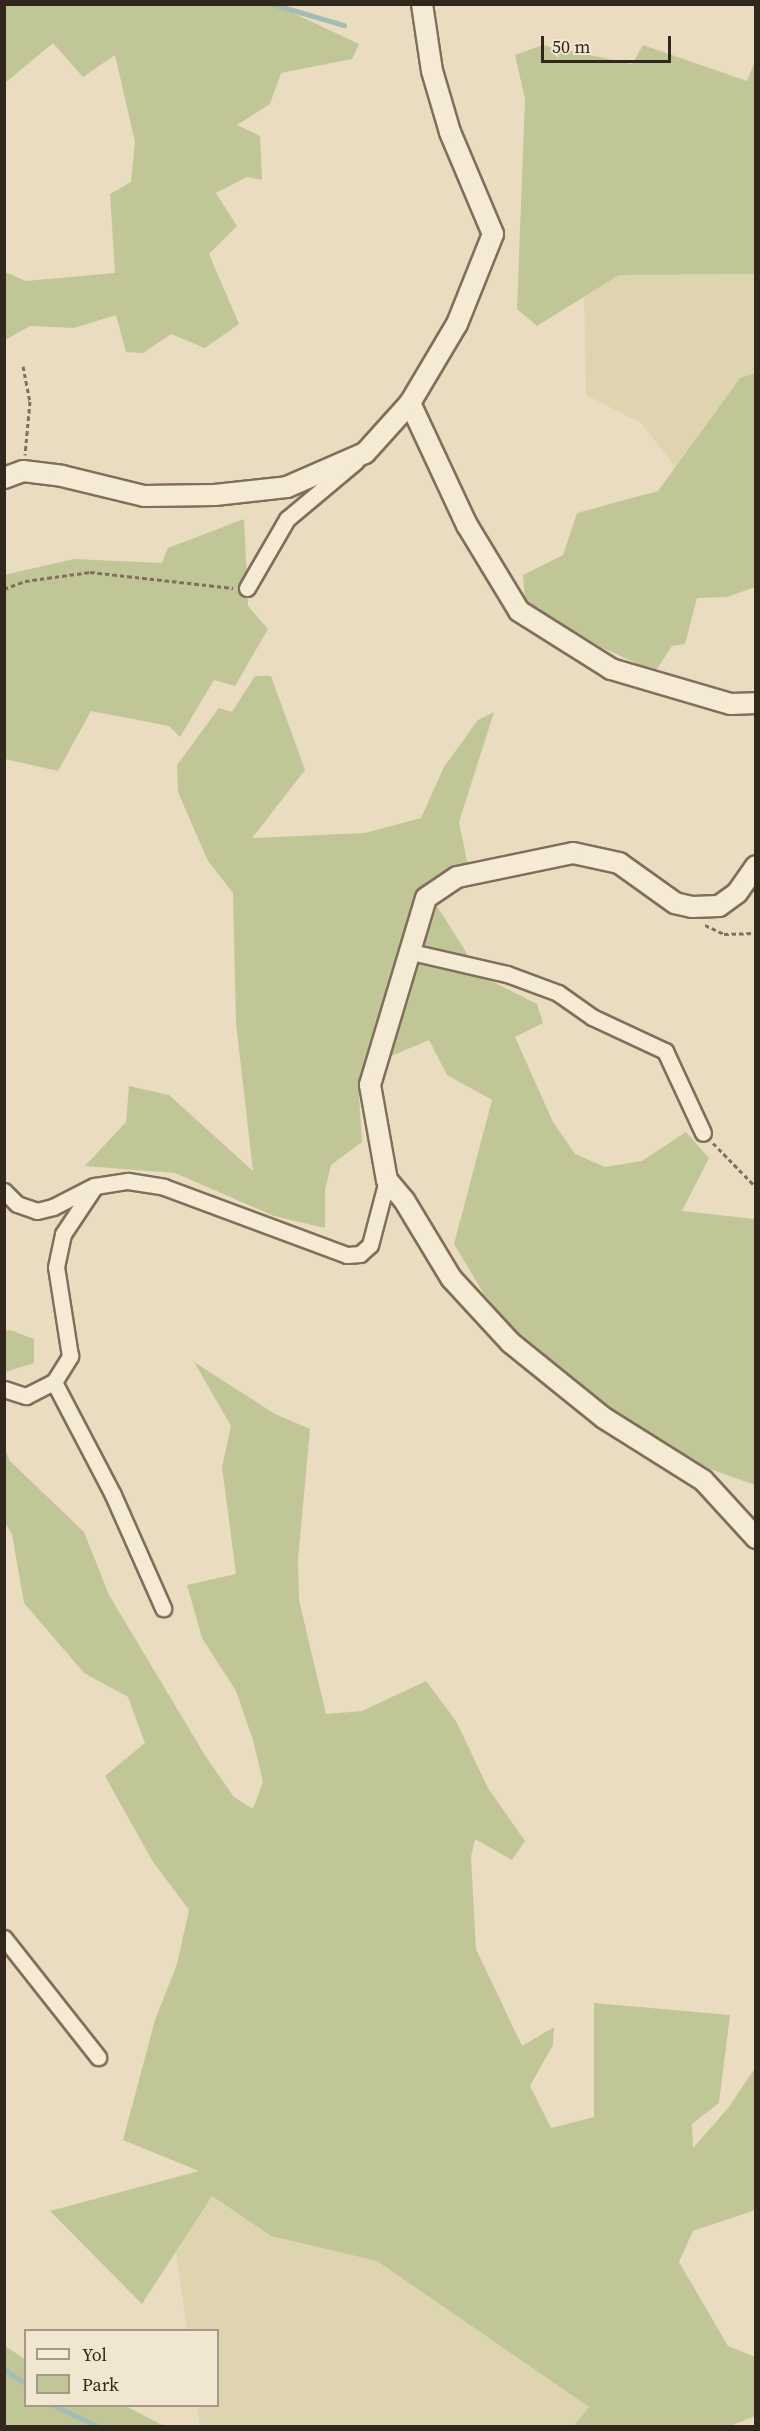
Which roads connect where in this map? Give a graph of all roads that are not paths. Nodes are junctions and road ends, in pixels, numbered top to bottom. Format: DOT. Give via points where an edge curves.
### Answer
graph roads {
  1 [pos="422,4"];
  2 [pos="410,403"];
  3 [pos="365,453"];
  4 [pos="14,475"];
  5 [pos="247,588"];
  6 [pos="756,703"];
  7 [pos="756,866"];
  8 [pos="407,951"];
  9 [pos="703,1133"];
  10 [pos="387,1180"];
  11 [pos="95,1186"];
  12 [pos="4,1191"];
  13 [pos="54,1382"];
  14 [pos="4,1389"];
  15 [pos="756,1538"];
  16 [pos="163,1608"];
  17 [pos="4,1938"];
  18 [pos="98,2057"];
  1 -- 2 [label="street" via="432,71 450,132 494,234 457,324"];
  2 -- 3 [label="street"];
  2 -- 6 [label="street" via="467,525 519,611 611,669 731,704"];
  3 -- 4 [label="street" via="287,487 215,495 144,496 62,476"];
  3 -- 5 [label="street" via="287,519"];
  7 -- 8 [label="street" via="737,893 719,906 692,907 675,903 619,863 573,853 457,877 426,898"];
  8 -- 9 [label="street" via="507,974 558,993 592,1017 665,1051"];
  8 -- 10 [label="street" via="370,1085"];
  10 -- 11 [label="street" via="370,1245 360,1254 347,1255 164,1187 129,1181"];
  10 -- 15 [label="street" via="404,1200 451,1278 511,1342 604,1418 703,1480"];
  11 -- 12 [label="street" via="53,1208 37,1211 17,1204"];
  11 -- 13 [label="street" via="63,1234 56,1267 70,1356"];
  13 -- 14 [label="street" via="26,1396"];
  13 -- 16 [label="street" via="113,1495"];
  17 -- 18 [label="street"];
}
